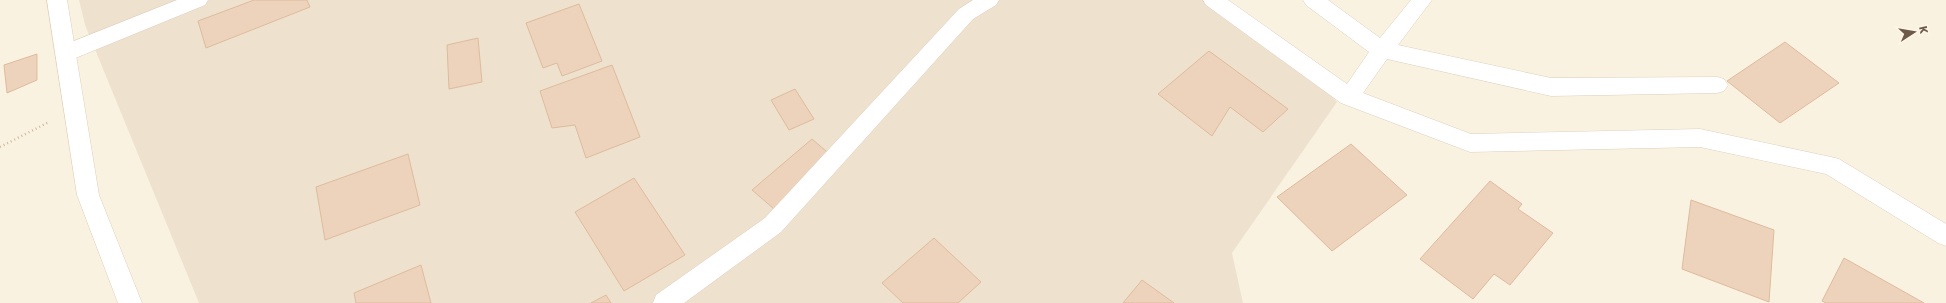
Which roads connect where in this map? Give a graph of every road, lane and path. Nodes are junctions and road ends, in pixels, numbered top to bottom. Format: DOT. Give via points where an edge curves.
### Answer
graph roads {
  1 [pos="57,0"];
  2 [pos="198,0"];
  3 [pos="989,0"];
  4 [pos="1213,0"];
  5 [pos="1313,0"];
  6 [pos="1422,0"];
  7 [pos="1382,50"];
  8 [pos="66,53"];
  9 [pos="1717,85"];
  10 [pos="1349,97"];
  11 [pos="74,109"];
  12 [pos="0,147"];
  13 [pos="1946,236"];
  14 [pos="130,303"];
  15 [pos="665,303"];
  1 -- 8 [label="street"];
  2 -- 8 [label="street"];
  3 -- 15 [label="street" via="966,14 774,225"];
  4 -- 10 [label="street"];
  5 -- 7 [label="street"];
  6 -- 7 [label="street"];
  7 -- 9 [label="street" via="1551,87"];
  7 -- 10 [label="street"];
  8 -- 11 [label="street"];
  10 -- 13 [label="street" via="1470,143 1700,138 1831,166"];
  11 -- 12 [label="path"];
  11 -- 14 [label="street" via="88,195"];
}
